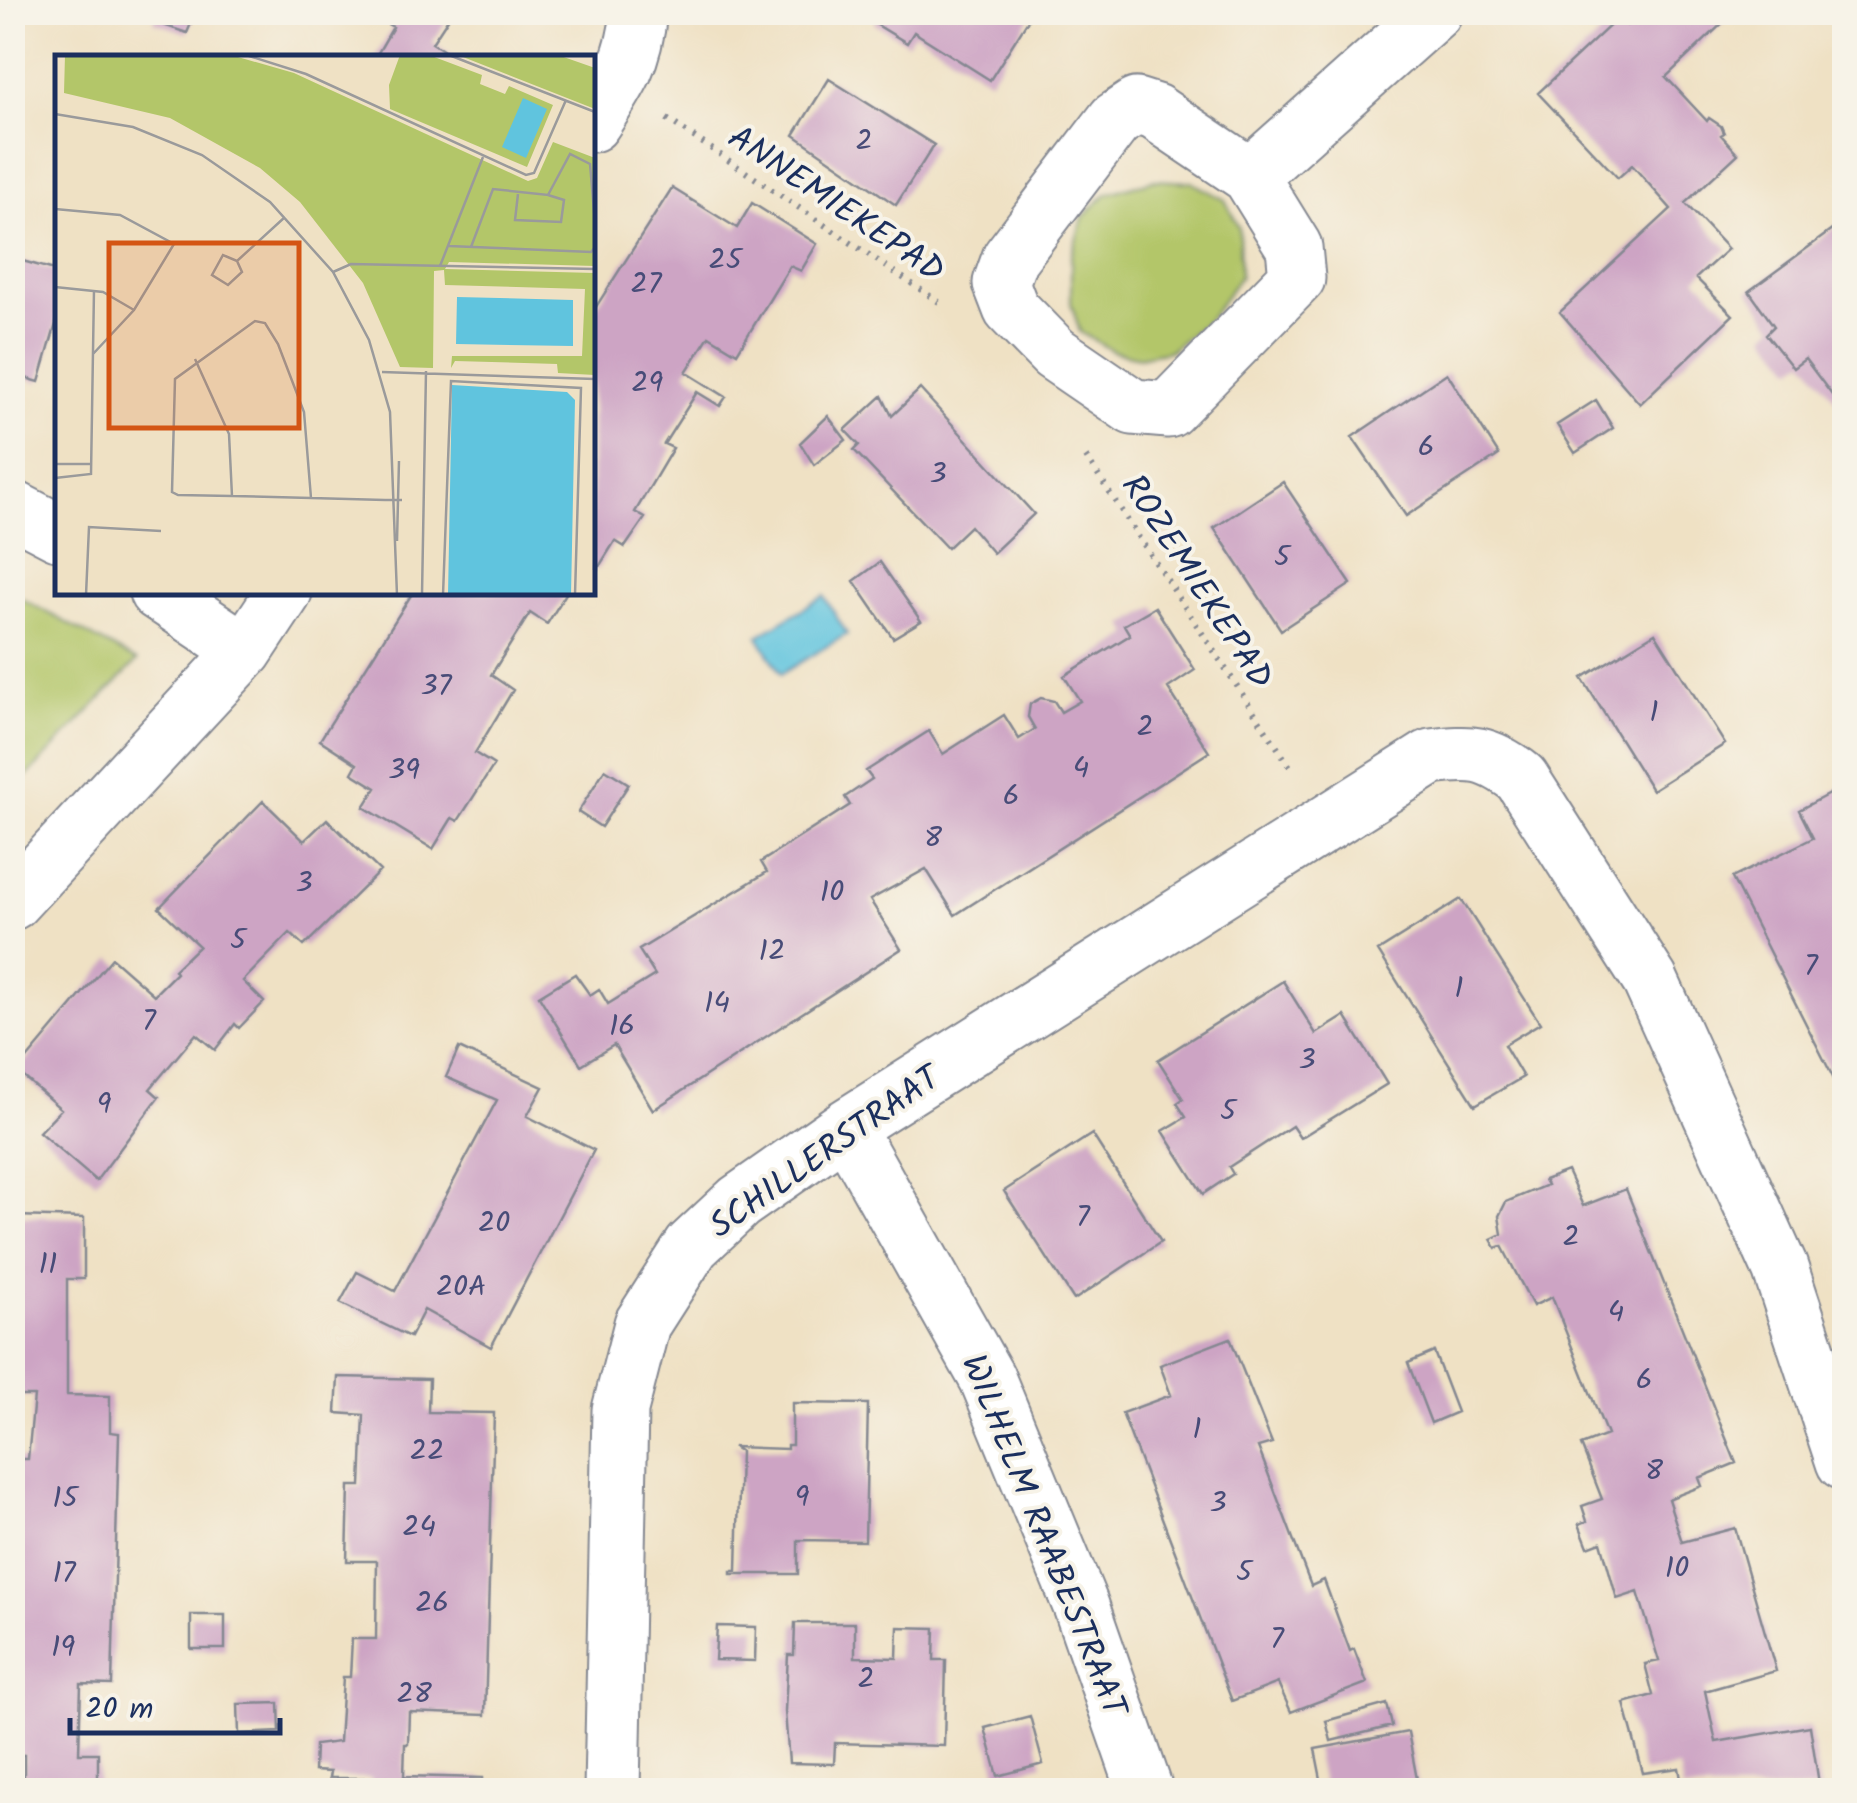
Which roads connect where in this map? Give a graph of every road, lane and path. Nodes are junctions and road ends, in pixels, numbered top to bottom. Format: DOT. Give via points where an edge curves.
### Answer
graph roads {
  1 [pos="639,12"];
  2 [pos="1434,12"];
  3 [pos="605,105"];
  4 [pos="1250,176"];
  5 [pos="945,307"];
  6 [pos="1080,447"];
  7 [pos="12,508"];
  8 [pos="55,530"];
  9 [pos="161,595"];
  10 [pos="282,595"];
  11 [pos="245,651"];
  12 [pos="1328,824"];
  13 [pos="12,902"];
  14 [pos="846,1127"];
  15 [pos="1844,1462"];
  16 [pos="612,1790"];
  17 [pos="1145,1790"];
  1 -- 3 [label="street" via="636,45"];
  2 -- 4 [label="street"];
  3 -- 5 [label="path, ANNEMIEKEPAD"];
  4 -- 4 [label="street" via="1156,112 1136,106 1115,120 1010,258 1001,283 1011,309 1054,354 1132,408 1168,410 1297,278 1294,247"];
  6 -- 12 [label="path, ROZEMIEKEPAD"];
  7 -- 8 [label="street"];
  9 -- 11 [label="street"];
  10 -- 11 [label="street"];
  11 -- 13 [label="street"];
  12 -- 14 [label="street, SCHILLERSTRAAT"];
  12 -- 15 [label="street, SCHILLERSTRAAT" via="1432,757 1469,752 1496,759 1521,778 1650,980 1780,1268"];
  14 -- 16 [label="street, SCHILLERSTRAAT" via="739,1202 692,1246 642,1324 620,1410"];
  14 -- 17 [label="street, WILHELM RAABESTRAAT" via="987,1378 1081,1606"];
}
